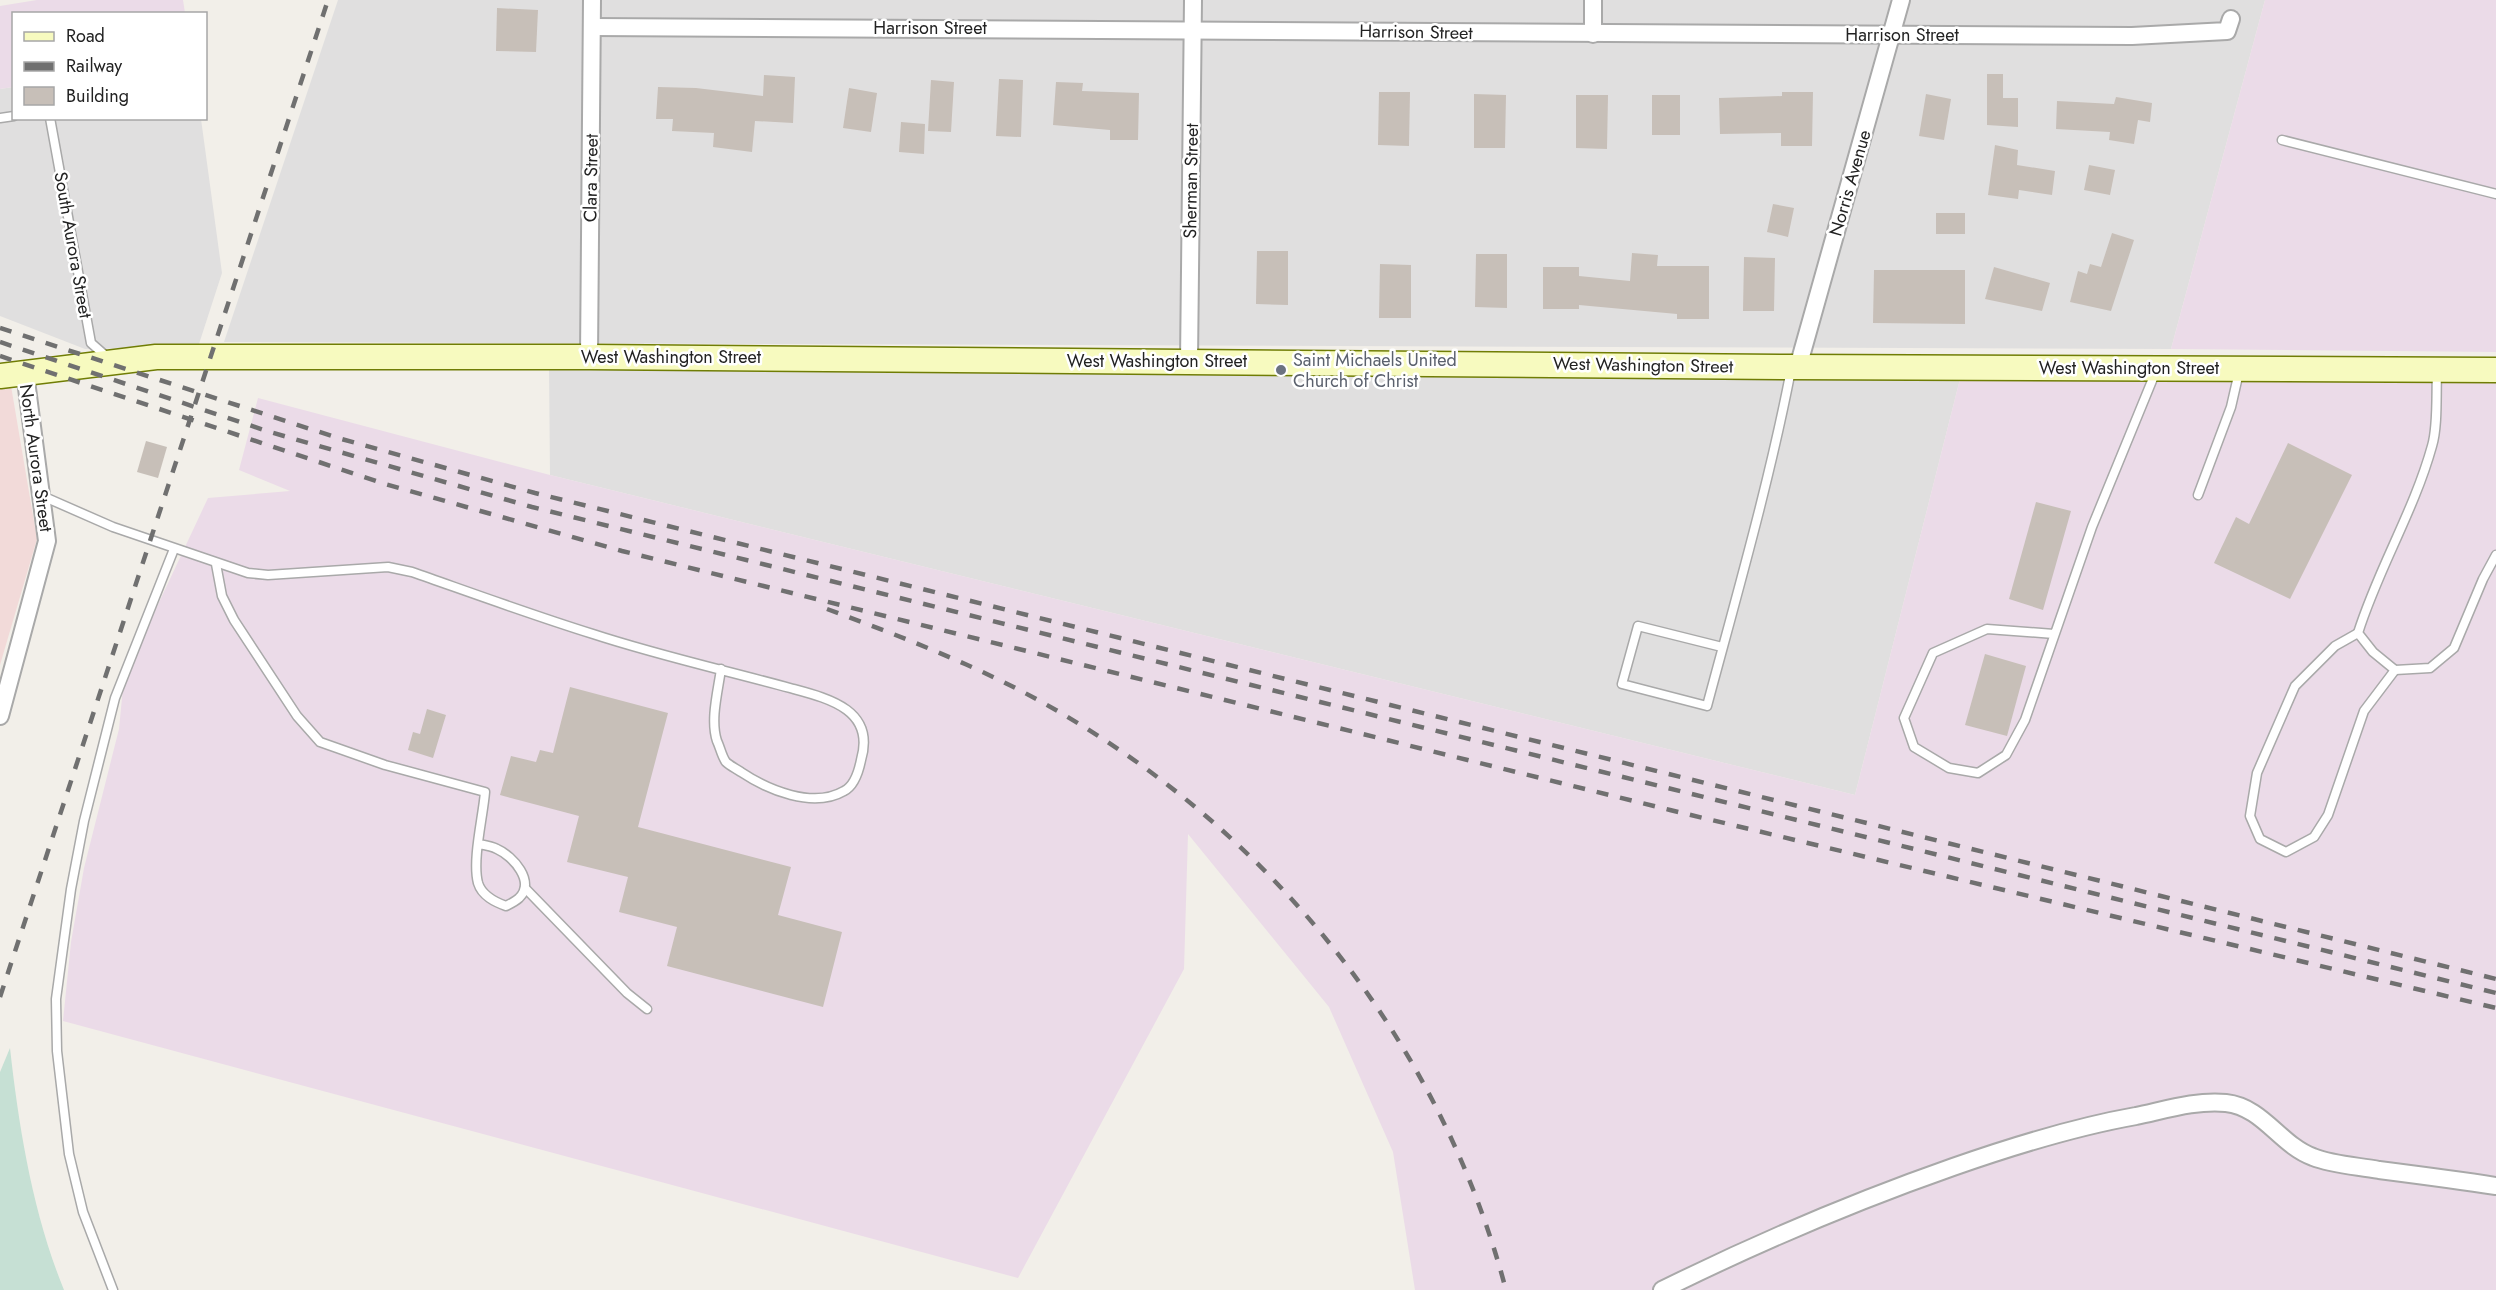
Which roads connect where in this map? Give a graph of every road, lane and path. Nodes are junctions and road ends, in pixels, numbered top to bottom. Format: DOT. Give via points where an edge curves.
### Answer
graph roads {
  1 [pos="592,0"];
  2 [pos="1193,0"];
  3 [pos="1593,0"];
  4 [pos="1902,0"];
  5 [pos="2231,19"];
  6 [pos="592,27"];
  7 [pos="1193,30"];
  8 [pos="1593,34"];
  9 [pos="1892,35"];
  10 [pos="50,120"];
  11 [pos="2282,140"];
  12 [pos="2496,194"];
  13 [pos="589,357"];
  14 [pos="1189,361"];
  15 [pos="112,362"];
  16 [pos="1795,367"];
  17 [pos="2157,368"];
  18 [pos="2240,369"];
  19 [pos="2437,369"];
  20 [pos="2496,370"];
  21 [pos="25,373"];
  22 [pos="0,376"];
  23 [pos="40,495"];
  24 [pos="2198,495"];
  25 [pos="174,549"];
  26 [pos="2496,555"];
  27 [pos="216,564"];
  28 [pos="2358,633"];
  29 [pos="2055,634"];
  30 [pos="1722,647"];
  31 [pos="721,669"];
  32 [pos="2395,670"];
  33 [pos="0,716"];
  34 [pos="479,844"];
  35 [pos="525,888"];
  36 [pos="646,1009"];
  37 [pos="2496,1186"];
  38 [pos="113,1290"];
  39 [pos="1662,1290"];
  1 -- 6 [label="street, Clara Street"];
  2 -- 7 [label="street, Sherman Street"];
  3 -- 8 [label="street"];
  4 -- 9 [label="street, Norris Avenue"];
  5 -- 9 [label="street, Harrison Street" via="2227,31 2132,36"];
  6 -- 7 [label="street, Harrison Street"];
  6 -- 13 [label="street, Clara Street"];
  7 -- 8 [label="street, Harrison Street"];
  7 -- 14 [label="street, Sherman Street"];
  8 -- 9 [label="street, Harrison Street"];
  9 -- 16 [label="street, Norris Avenue"];
  10 -- 15 [label="lane, South Aurora Street" via="91,343"];
  11 -- 12 [label="lane"];
  13 -- 14 [label="main road, West Washington Street"];
  13 -- 15 [label="main road, West Washington Street" via="156,357"];
  14 -- 16 [label="main road, West Washington Street"];
  15 -- 21 [label="main road, West Washington Street"];
  16 -- 17 [label="main road, West Washington Street"];
  16 -- 30 [label="lane"];
  17 -- 18 [label="main road, West Washington Street"];
  17 -- 29 [label="lane" via="2092,527"];
  18 -- 19 [label="main road, West Washington Street"];
  18 -- 24 [label="lane" via="2231,407"];
  19 -- 20 [label="main road, West Washington Street"];
  19 -- 28 [label="lane" via="2433,444"];
  21 -- 22 [label="main road, West Washington Street"];
  21 -- 23 [label="street, North Aurora Street"];
  23 -- 25 [label="lane"];
  23 -- 33 [label="street, North Aurora Street" via="47,541"];
  25 -- 27 [label="lane"];
  25 -- 38 [label="lane" via="116,698 84,821 56,999 58,1062 69,1154 83,1212"];
  26 -- 32 [label="lane" via="2454,648 2430,668"];
  27 -- 31 [label="lane" via="268,575 396,568 594,635"];
  27 -- 34 [label="lane" via="222,596 234,620 309,731 320,742 336,749 485,792"];
  28 -- 32 [label="lane"];
  28 -- 32 [label="lane" via="2335,646 2295,686 2257,773 2250,816 2260,839 2286,852 2314,837 2328,816 2364,711"];
  29 -- 29 [label="lane" via="2025,720 2006,755 1978,773 1949,768 1914,747 1904,718 1933,653 1987,629"];
  30 -- 30 [label="lane" via="1707,706 1622,684 1638,626"];
  31 -- 31 [label="lane" via="715,721 716,739 726,762 754,781 789,794 807,798 845,791 858,774 863,753 856,716 831,699"];
  34 -- 35 [label="lane" via="509,855 525,879"];
  34 -- 35 [label="lane" via="478,884 491,901 506,906 520,898"];
  35 -- 36 [label="lane"];
  37 -- 39 [label="street" via="2312,1157 2259,1116 2227,1103 2204,1103 2117,1119 2020,1144 1825,1214"];
}
